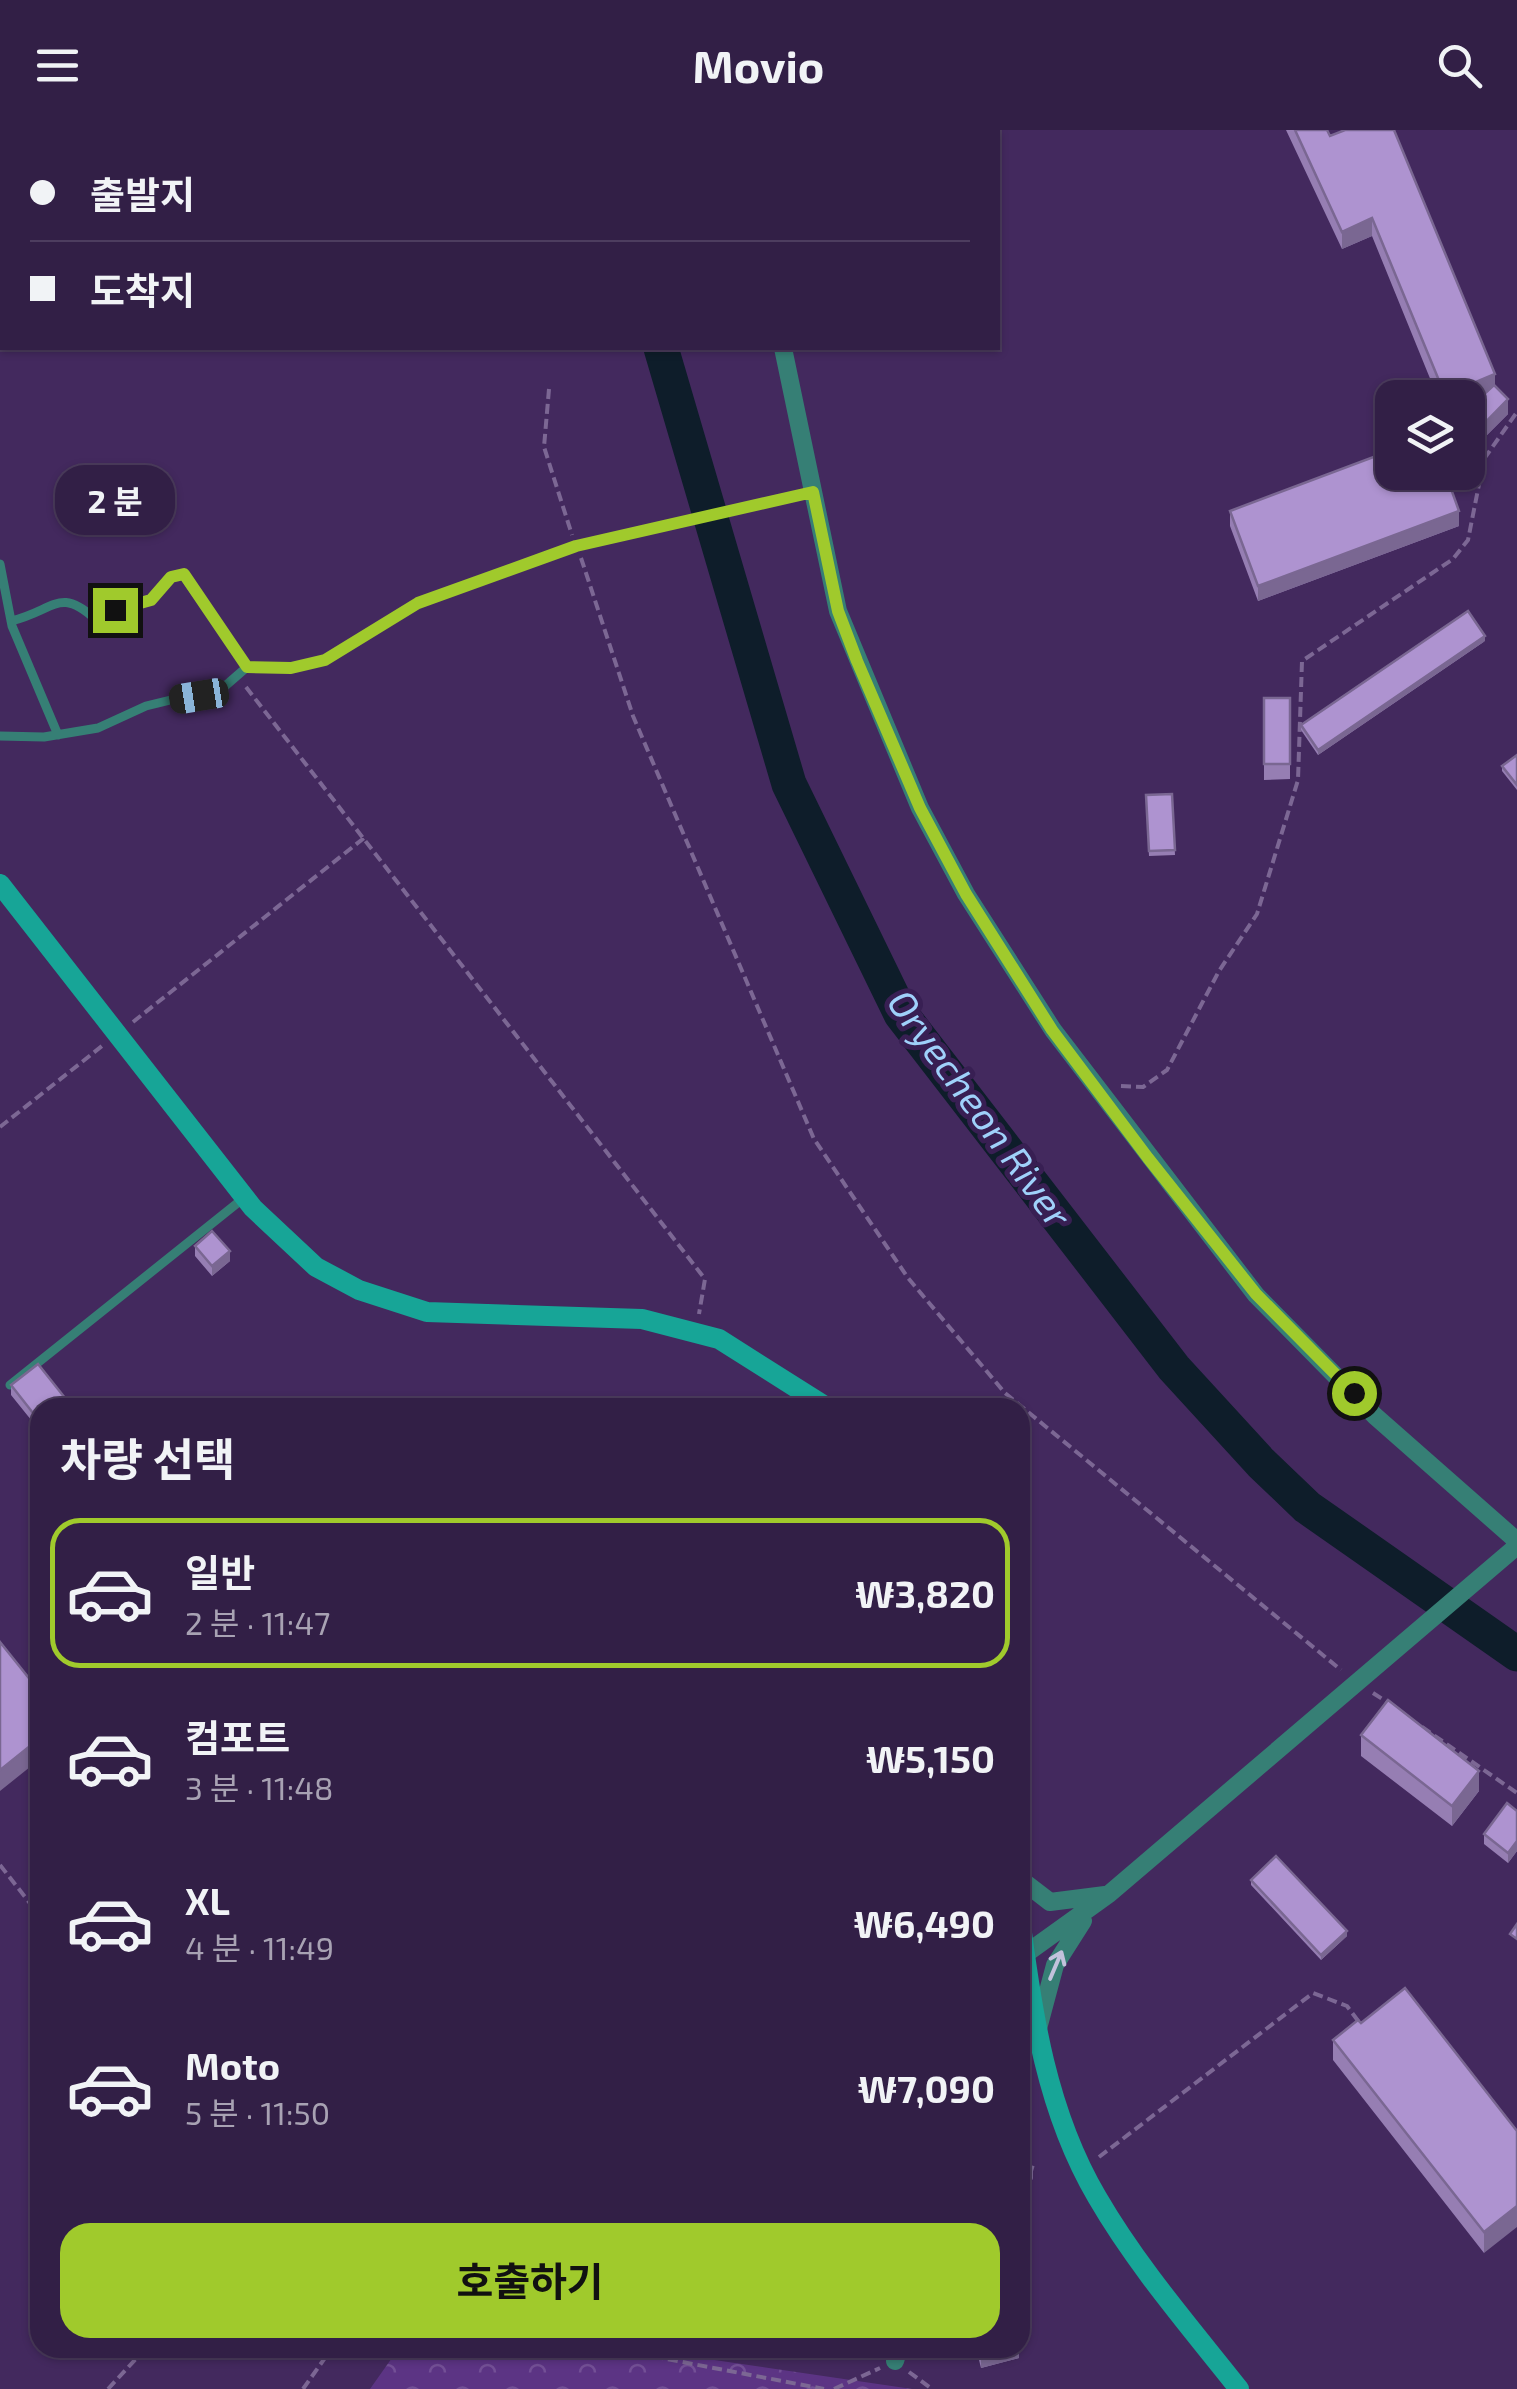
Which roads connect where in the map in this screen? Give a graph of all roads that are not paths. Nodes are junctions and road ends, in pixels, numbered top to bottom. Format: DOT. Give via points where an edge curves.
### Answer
graph roads {
  1 [pos="782,350"];
  2 [pos="813,492"];
  3 [pos="0,564"];
  4 [pos="11,620"];
  5 [pos="247,667"];
  6 [pos="58,735"];
  7 [pos="0,736"];
  8 [pos="0,884"];
  9 [pos="244,1197"];
  10 [pos="10,1386"];
  11 [pos="812,1398"];
  12 [pos="1517,1544"];
  13 [pos="1030,1890"];
  14 [pos="1109,1894"];
  15 [pos="1030,1951"];
  16 [pos="1030,2002"];
  17 [pos="1030,2030"];
  18 [pos="1036,2036"];
  19 [pos="1239,2389"];
  1 -- 2 [label="street"];
  2 -- 5 [label="lane" via="576,546 418,603 325,660"];
  2 -- 12 [label="street" via="838,611 920,808 1052,1030 1256,1294 1375,1416"];
  3 -- 4 [label="lane"];
  4 -- 5 [label="lane" via="63,600 75,601 96,620 151,600 171,577 184,574"];
  4 -- 6 [label="lane"];
  5 -- 6 [label="lane" via="199,696"];
  6 -- 7 [label="lane"];
  8 -- 9 [label="street"];
  9 -- 10 [label="lane"];
  9 -- 11 [label="street" via="316,1267 400,1305 456,1314 642,1319 719,1340"];
  12 -- 14 [label="street"];
  13 -- 14 [label="street" via="1050,1902"];
  14 -- 15 [label="street"];
  18 -- 14 [label="street, one-way" via="1064,1947"];
  16 -- 18 [label="street"];
  17 -- 18 [label="street"];
  18 -- 19 [label="street" via="1083,2168 1154,2281"];
}
